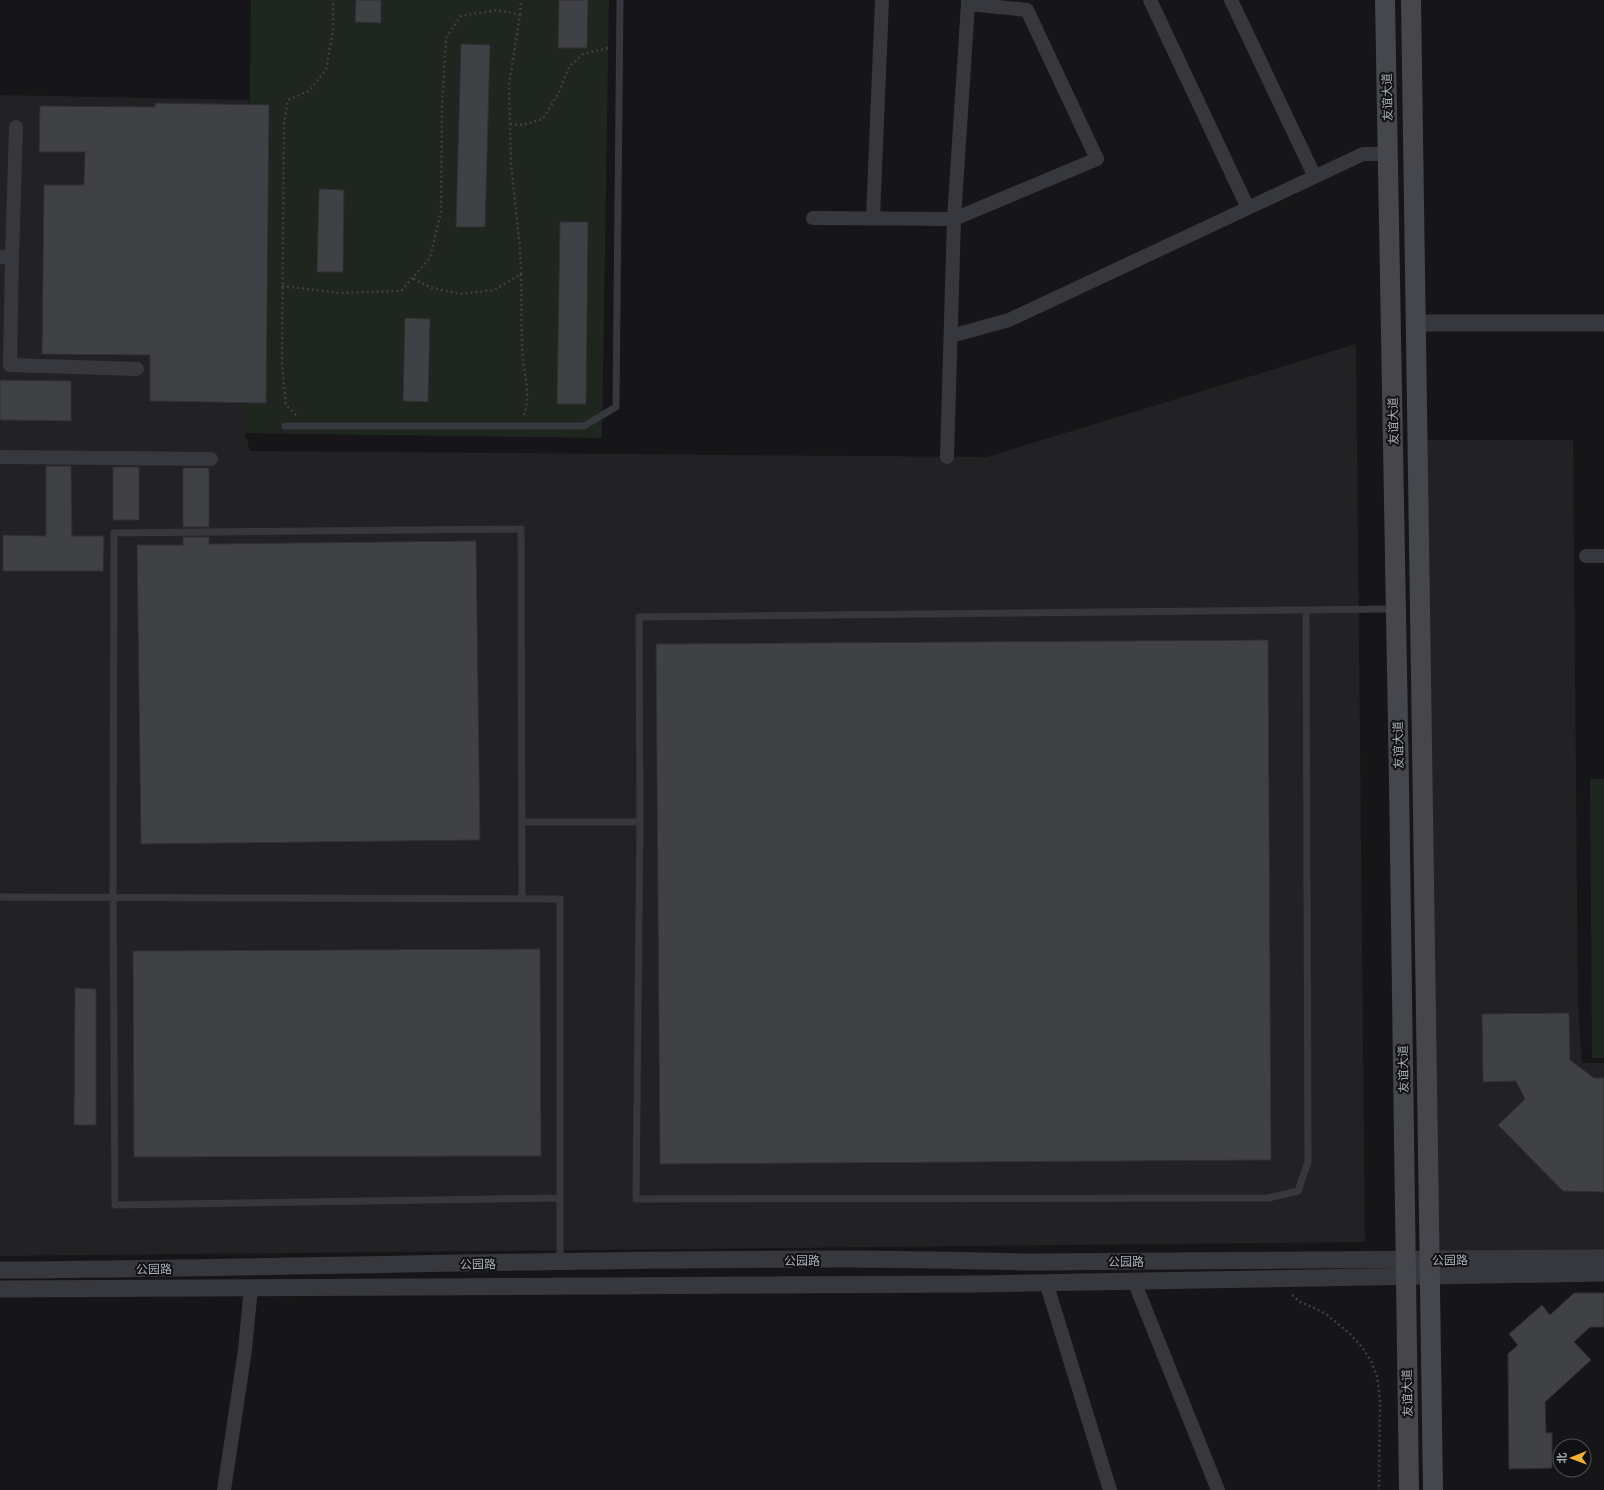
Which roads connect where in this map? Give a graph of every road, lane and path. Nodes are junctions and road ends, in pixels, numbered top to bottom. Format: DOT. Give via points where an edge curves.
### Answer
graph roads {
  1 [pos="333,0"];
  2 [pos="521,0"];
  3 [pos="620,0"];
  4 [pos="882,0"];
  5 [pos="1150,0"];
  6 [pos="1231,0"];
  7 [pos="1385,0"];
  8 [pos="1411,0"];
  9 [pos="968,2"];
  10 [pos="520,15"];
  11 [pos="620,48"];
  12 [pos="510,124"];
  13 [pos="16,127"];
  14 [pos="1388,154"];
  15 [pos="1314,176"];
  16 [pos="1248,208"];
  17 [pos="813,218"];
  18 [pos="873,218"];
  19 [pos="954,219"];
  20 [pos="6,257"];
  21 [pos="521,274"];
  22 [pos="412,278"];
  23 [pos="282,286"];
  24 [pos="1416,323"];
  25 [pos="1604,323"];
  26 [pos="950,336"];
  27 [pos="137,369"];
  28 [pos="518,417"];
  29 [pos="299,418"];
  30 [pos="284,426"];
  31 [pos="947,457"];
  32 [pos="0,458"];
  33 [pos="211,459"];
  34 [pos="1586,556"];
  35 [pos="1604,556"];
  36 [pos="1396,609"];
  37 [pos="1306,610"];
  38 [pos="522,822"];
  39 [pos="640,822"];
  40 [pos="0,897"];
  41 [pos="113,898"];
  42 [pos="522,899"];
  43 [pos="560,1198"];
  44 [pos="1604,1258"];
  45 [pos="560,1262"];
  46 [pos="1405,1268"];
  47 [pos="1430,1268"];
  48 [pos="0,1270"];
  49 [pos="1604,1272"];
  50 [pos="1134,1281"];
  51 [pos="1046,1282"];
  52 [pos="252,1287"];
  53 [pos="0,1289"];
  54 [pos="1290,1293"];
  55 [pos="224,1490"];
  56 [pos="1110,1490"];
  57 [pos="1218,1490"];
  58 [pos="1379,1490"];
  59 [pos="1408,1490"];
  60 [pos="1433,1490"];
  1 -- 23 [label="path" via="333,30 326,70 309,91 288,100 284,124"];
  2 -- 10 [label="path"];
  3 -- 11 [label="lane"];
  4 -- 18 [label="street"];
  5 -- 16 [label="street"];
  6 -- 15 [label="street"];
  7 -- 14 [label="main road, 友谊大道"];
  8 -- 24 [label="main road, 友谊大道"];
  9 -- 19 [label="street"];
  9 -- 19 [label="street" via="1027,10 1097,159"];
  10 -- 12 [label="path" via="509,85"];
  10 -- 22 [label="path" via="498,10 461,16 446,38 442,107 441,212 430,258"];
  11 -- 12 [label="path" via="583,54 569,67 559,92 543,119 523,125"];
  11 -- 30 [label="lane" via="616,407 584,426"];
  12 -- 21 [label="path"];
  13 -- 20 [label="street"];
  14 -- 15 [label="street" via="1363,154"];
  14 -- 36 [label="main road, 友谊大道"];
  15 -- 16 [label="street"];
  16 -- 26 [label="street" via="1009,320"];
  17 -- 18 [label="street"];
  18 -- 19 [label="street"];
  19 -- 26 [label="street"];
  20 -- 27 [label="street" via="10,366"];
  21 -- 22 [label="path" via="494,290 461,294 432,288"];
  21 -- 28 [label="path" via="522,346 528,404 524,416"];
  22 -- 23 [label="path" via="401,291 341,293"];
  23 -- 29 [label="path" via="282,363 286,405"];
  24 -- 25 [label="street"];
  24 -- 47 [label="main road, 友谊大道"];
  26 -- 31 [label="street"];
  32 -- 33 [label="street"];
  34 -- 35 [label="street"];
  36 -- 37 [label="lane"];
  36 -- 46 [label="main road, 友谊大道"];
  37 -- 39 [label="lane" via="639,617"];
  37 -- 39 [label="lane" via="1308,1162 1298,1191 1268,1198 636,1199"];
  38 -- 39 [label="lane"];
  38 -- 41 [label="lane" via="521,529 114,532"];
  38 -- 42 [label="lane"];
  40 -- 41 [label="lane"];
  41 -- 42 [label="lane"];
  41 -- 43 [label="lane" via="115,1205"];
  42 -- 43 [label="lane" via="560,899"];
  43 -- 45 [label="lane"];
  44 -- 47 [label="street, 公园路"];
  45 -- 46 [label="street, 公园路" via="839,1259"];
  45 -- 48 [label="street, 公园路"];
  46 -- 47 [label="street, 公园路"];
  46 -- 50 [label="street"];
  46 -- 59 [label="main road, 友谊大道"];
  47 -- 49 [label="street"];
  47 -- 60 [label="main road, 友谊大道"];
  50 -- 51 [label="street"];
  50 -- 57 [label="street"];
  51 -- 52 [label="street"];
  51 -- 56 [label="street"];
  52 -- 53 [label="street"];
  52 -- 55 [label="street"];
  54 -- 58 [label="path" via="1300,1302 1339,1324 1362,1347 1371,1361 1377,1376 1380,1399"];
}
